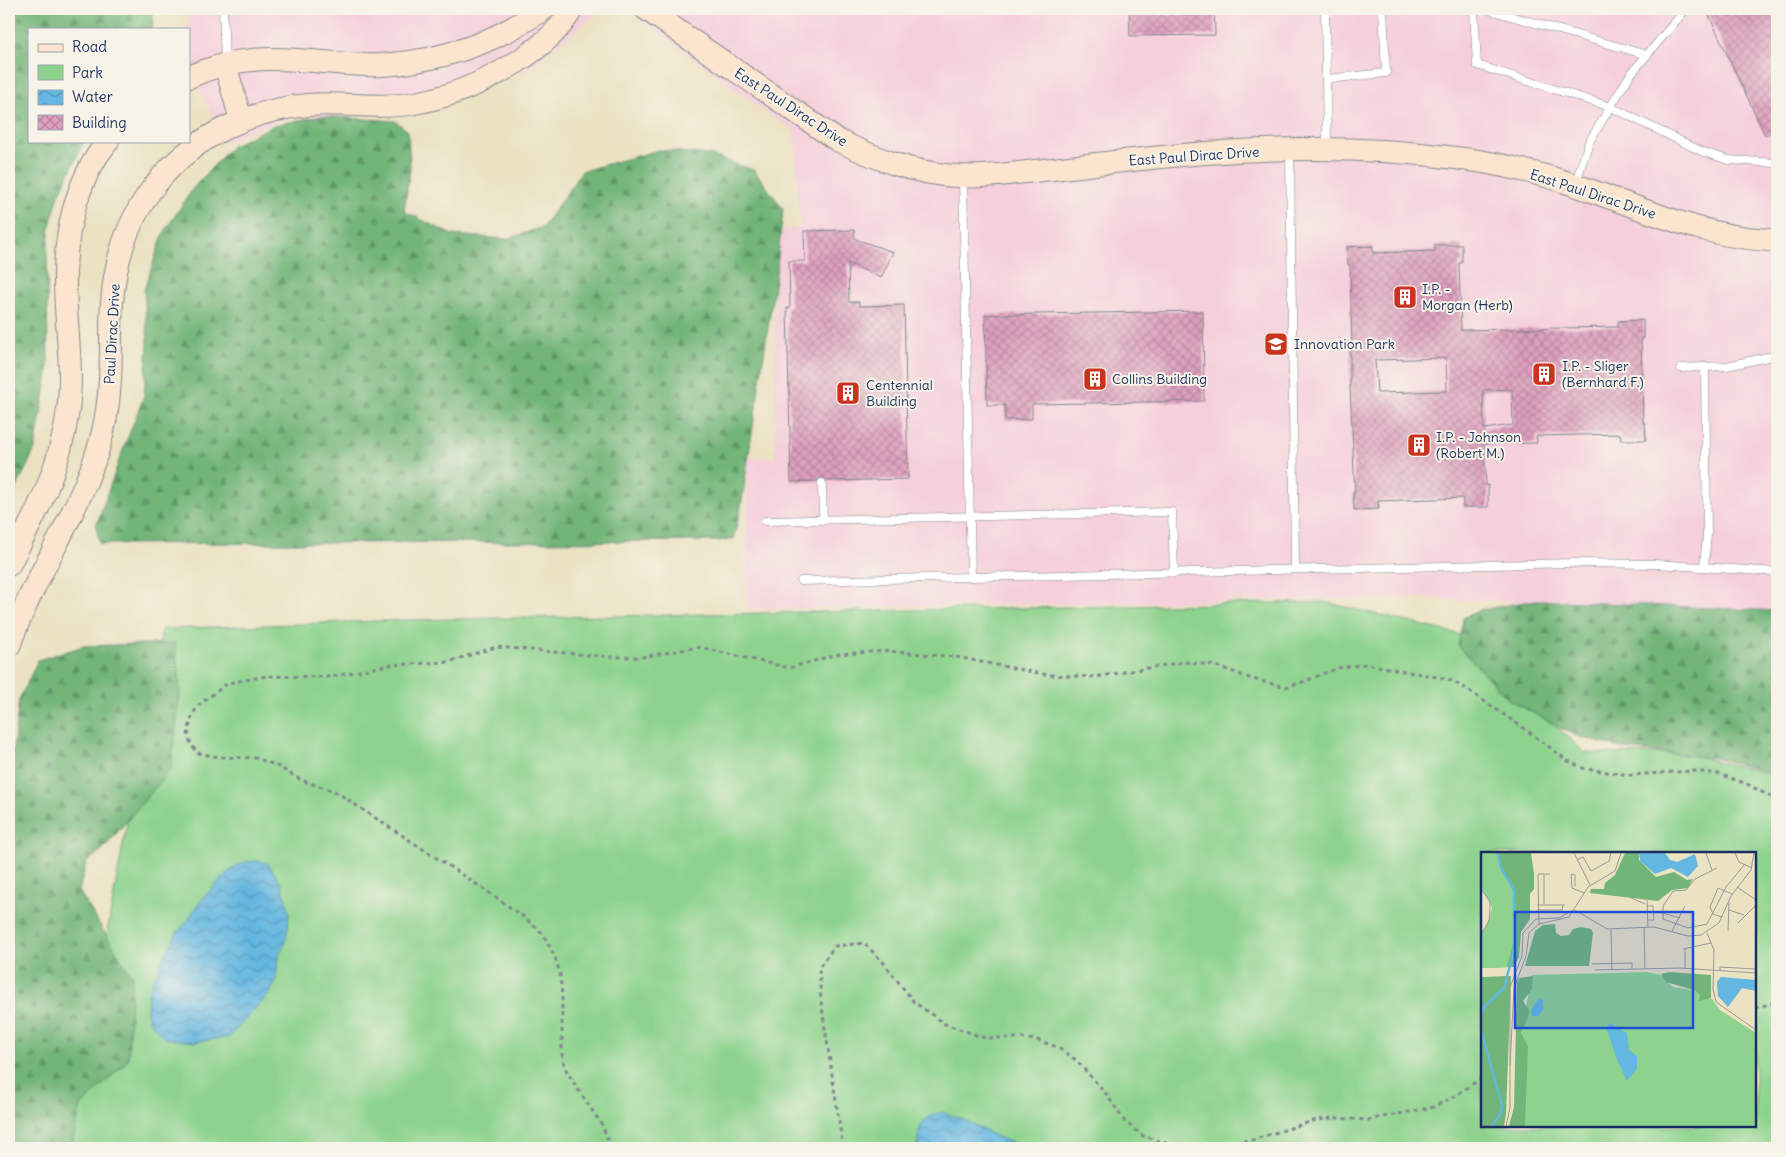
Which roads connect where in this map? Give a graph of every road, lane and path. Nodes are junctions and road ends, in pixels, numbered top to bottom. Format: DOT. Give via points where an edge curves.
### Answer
graph roads {
  1 [pos="222,9"];
  2 [pos="544,9"];
  3 [pos="572,9"];
  4 [pos="646,9"];
  5 [pos="1325,9"];
  6 [pos="1383,9"];
  7 [pos="1474,9"];
  8 [pos="1486,9"];
  9 [pos="1686,9"];
  10 [pos="1647,55"];
  11 [pos="225,64"];
  12 [pos="190,77"];
  13 [pos="1326,78"];
  14 [pos="1610,107"];
  15 [pos="241,120"];
  16 [pos="107,142"];
  17 [pos="1290,150"];
  18 [pos="1328,150"];
  19 [pos="1777,162"];
  20 [pos="963,176"];
  21 [pos="1575,185"];
  22 [pos="1777,240"];
  23 [pos="1777,355"];
  24 [pos="1705,367"];
  25 [pos="1680,368"];
  26 [pos="822,483"];
  27 [pos="969,517"];
  28 [pos="823,520"];
  29 [pos="765,521"];
  30 [pos="9,565"];
  31 [pos="1704,567"];
  32 [pos="1295,569"];
  33 [pos="1174,572"];
  34 [pos="1777,572"];
  35 [pos="971,577"];
  36 [pos="801,581"];
  37 [pos="9,646"];
  38 [pos="1777,800"];
  39 [pos="1777,1002"];
  40 [pos="1756,1008"];
  41 [pos="1481,1079"];
  42 [pos="611,1148"];
  43 [pos="843,1148"];
  1 -- 11 [label="lane"];
  2 -- 11 [label="street" via="497,37 434,58 366,65 268,58"];
  3 -- 15 [label="street, Paul Dirac Drive" via="553,34 534,51 502,72 466,89 409,104 308,105"];
  4 -- 20 [label="street, East Paul Dirac Drive" via="837,140 892,164"];
  5 -- 13 [label="lane"];
  6 -- 13 [label="lane" via="1386,73"];
  7 -- 14 [label="lane" via="1477,65"];
  8 -- 10 [label="lane"];
  9 -- 10 [label="lane"];
  10 -- 14 [label="lane"];
  11 -- 12 [label="street"];
  11 -- 15 [label="street"];
  13 -- 18 [label="lane"];
  14 -- 19 [label="lane" via="1703,152 1729,160"];
  14 -- 21 [label="lane" via="1589,142"];
  15 -- 37 [label="street, Paul Dirac Drive" via="211,135 182,156 140,207 124,239 111,305 110,372 101,440 78,503 30,594"];
  16 -- 30 [label="street" via="85,179 67,242 65,274 70,374 63,441 53,475"];
  17 -- 18 [label="street, East Paul Dirac Drive"];
  17 -- 20 [label="street, East Paul Dirac Drive" via="1209,152"];
  17 -- 32 [label="lane"];
  18 -- 21 [label="street, East Paul Dirac Drive" via="1457,158 1514,168"];
  20 -- 27 [label="lane"];
  21 -- 22 [label="street, East Paul Dirac Drive" via="1694,226 1735,236"];
  23 -- 24 [label="lane" via="1727,366"];
  24 -- 25 [label="lane"];
  24 -- 31 [label="lane" via="1707,535"];
  26 -- 28 [label="lane"];
  27 -- 28 [label="lane"];
  27 -- 33 [label="lane" via="1172,512"];
  27 -- 35 [label="lane"];
  28 -- 29 [label="lane"];
  31 -- 32 [label="lane" via="1576,563"];
  31 -- 34 [label="lane"];
  32 -- 33 [label="lane"];
  33 -- 35 [label="lane"];
  35 -- 36 [label="lane"];
  38 -- 42 [label="path" via="1719,774 1694,771 1630,775 1585,769 1568,761 1462,686 1447,679 1366,664 1338,668 1286,687 1214,665 1184,662 1095,677 1048,675 956,657 887,651 839,654 789,668 699,648 642,657 612,657 496,647 448,662 388,665 331,677 267,676 228,683 197,706 188,736 198,753 256,758 301,780 336,792 484,889 542,934 560,974 565,1068 602,1125"];
  39 -- 40 [label="path"];
  41 -- 43 [label="path" via="1434,1107 1368,1120 1316,1120 1252,1140 1186,1147 1172,1145 1144,1136 1125,1122 1107,1095 1076,1060 1056,1047 1037,1040 985,1038 946,1024 914,1002 864,943 835,946 819,967"];
}
